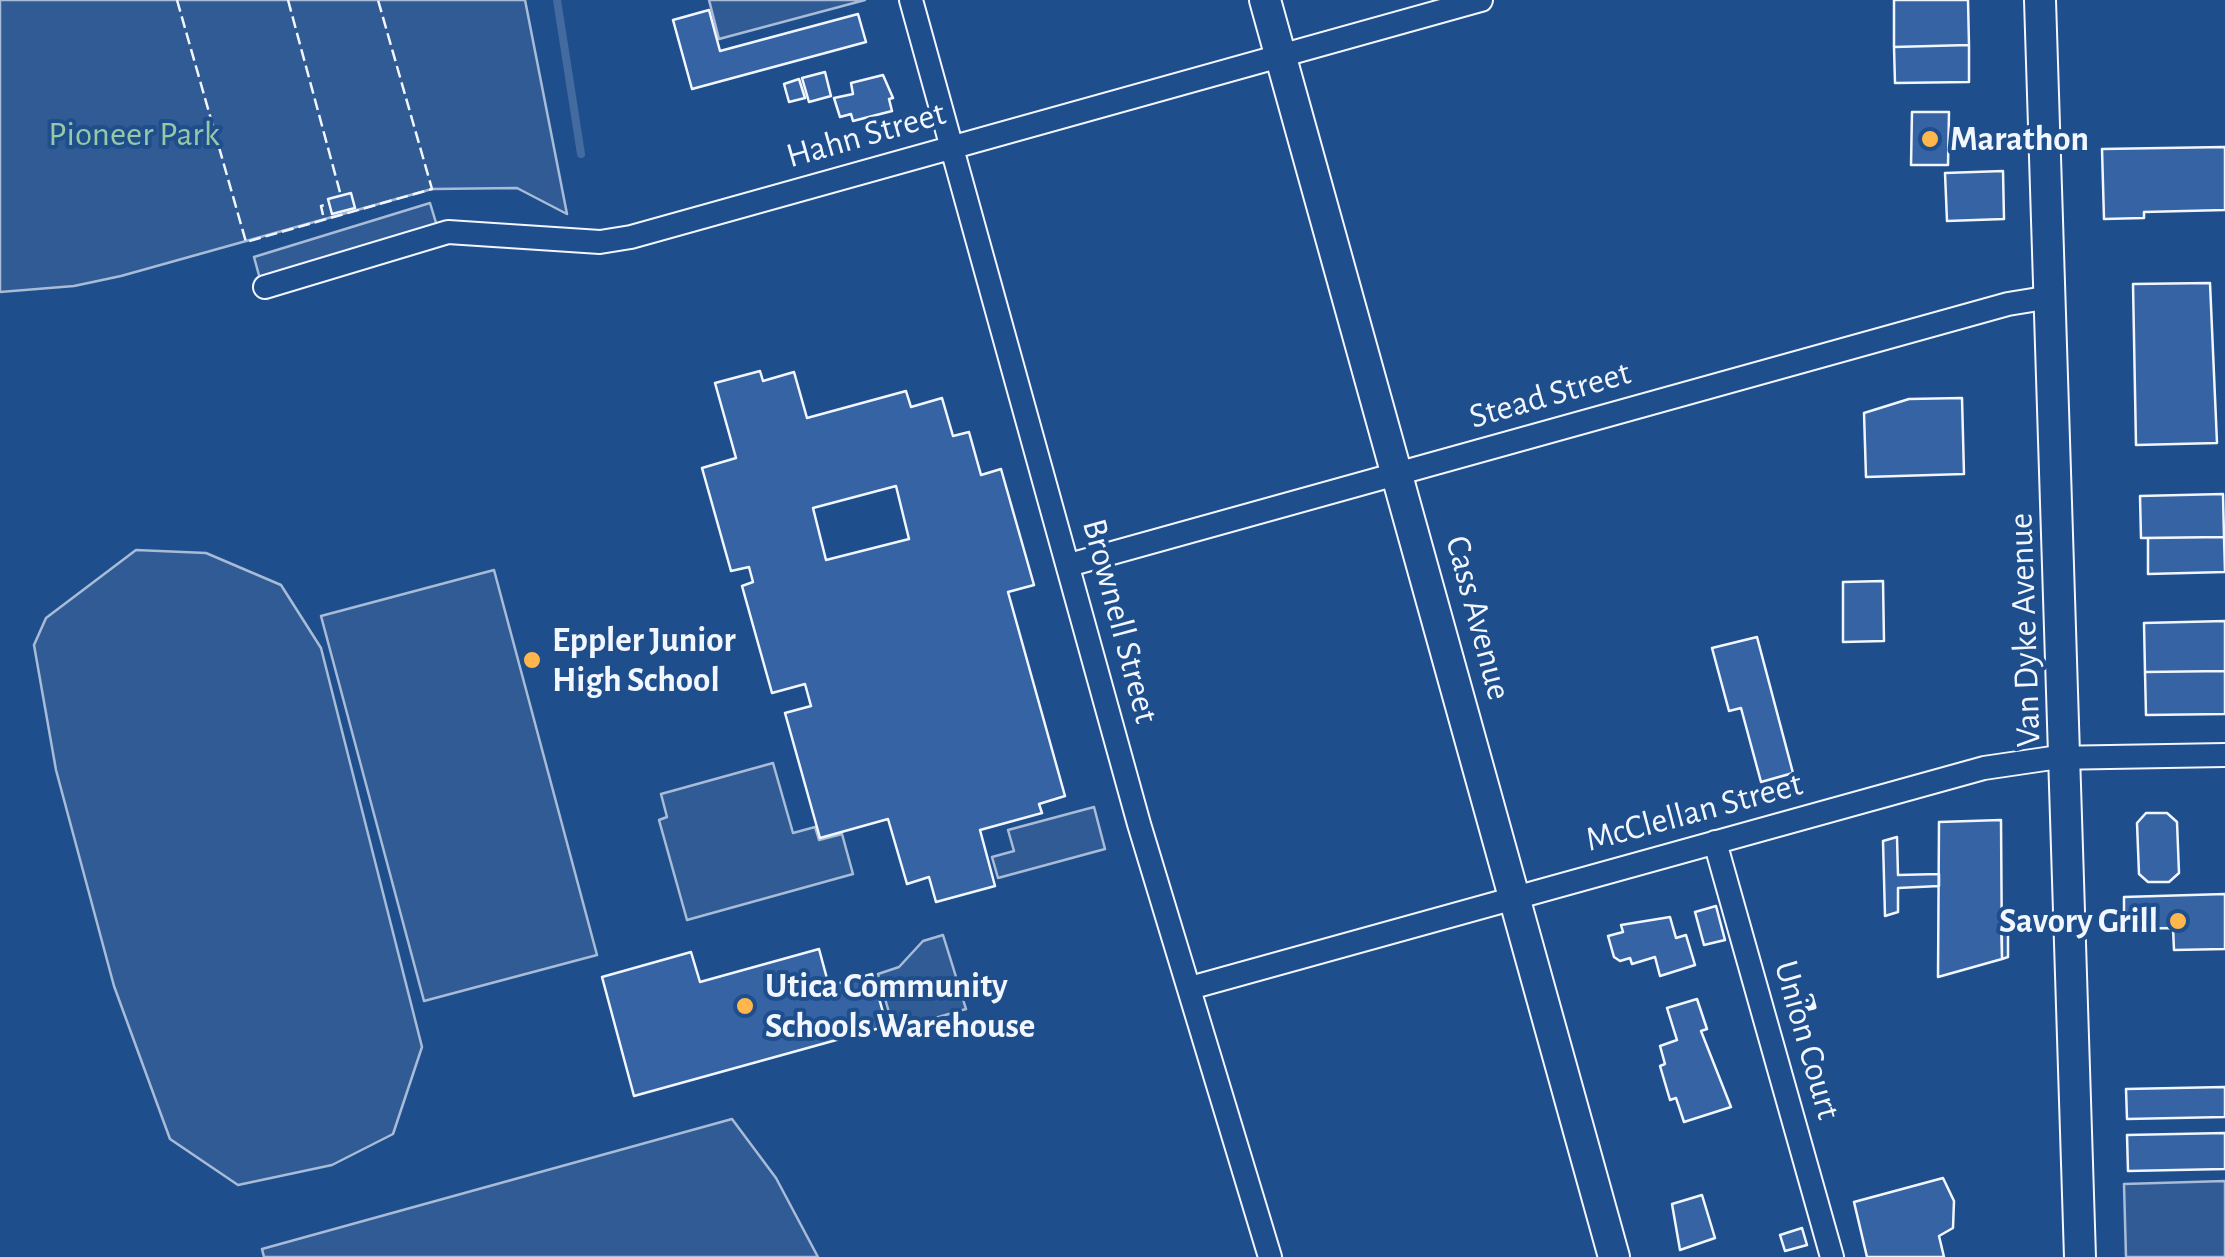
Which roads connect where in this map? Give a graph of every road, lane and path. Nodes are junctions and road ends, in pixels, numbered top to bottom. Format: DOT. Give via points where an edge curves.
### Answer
graph roads {
  1 [pos="912,0"];
  2 [pos="1265,0"];
  3 [pos="1480,0"];
  4 [pos="2040,0"];
  5 [pos="1280,56"];
  6 [pos="953,147"];
  7 [pos="265,287"];
  8 [pos="2052,297"];
  9 [pos="1399,473"];
  10 [pos="1068,565"];
  11 [pos="2225,756"];
  12 [pos="2067,758"];
  13 [pos="1715,842"];
  14 [pos="1516,897"];
  15 [pos="1190,988"];
  16 [pos="1270,1257"];
  17 [pos="1614,1257"];
  18 [pos="1832,1257"];
  19 [pos="2080,1257"];
  1 -- 6 [label="street, Brownell Street"];
  2 -- 5 [label="street, Cass Avenue"];
  3 -- 5 [label="street, Hahn Street"];
  4 -- 8 [label="street, Van Dyke Avenue"];
  5 -- 6 [label="street, Hahn Street"];
  5 -- 9 [label="street, Cass Avenue"];
  6 -- 7 [label="street, Hahn Street" via="631,238 600,242 448,232"];
  6 -- 10 [label="street, Brownell Street"];
  8 -- 9 [label="street, Stead Street"];
  8 -- 12 [label="street, Van Dyke Avenue"];
  9 -- 10 [label="street, Stead Street"];
  9 -- 14 [label="street, Cass Avenue"];
  10 -- 15 [label="street, Brownell Street"];
  11 -- 12 [label="street, McClellan Street"];
  12 -- 13 [label="street, McClellan Street" via="1984,768"];
  12 -- 19 [label="street, Van Dyke Avenue"];
  13 -- 14 [label="street, McClellan Street"];
  13 -- 18 [label="street, Union Court"];
  14 -- 15 [label="street, McClellan Street"];
  14 -- 17 [label="street, Cass Avenue"];
  15 -- 16 [label="street, Brownell Street"];
}
